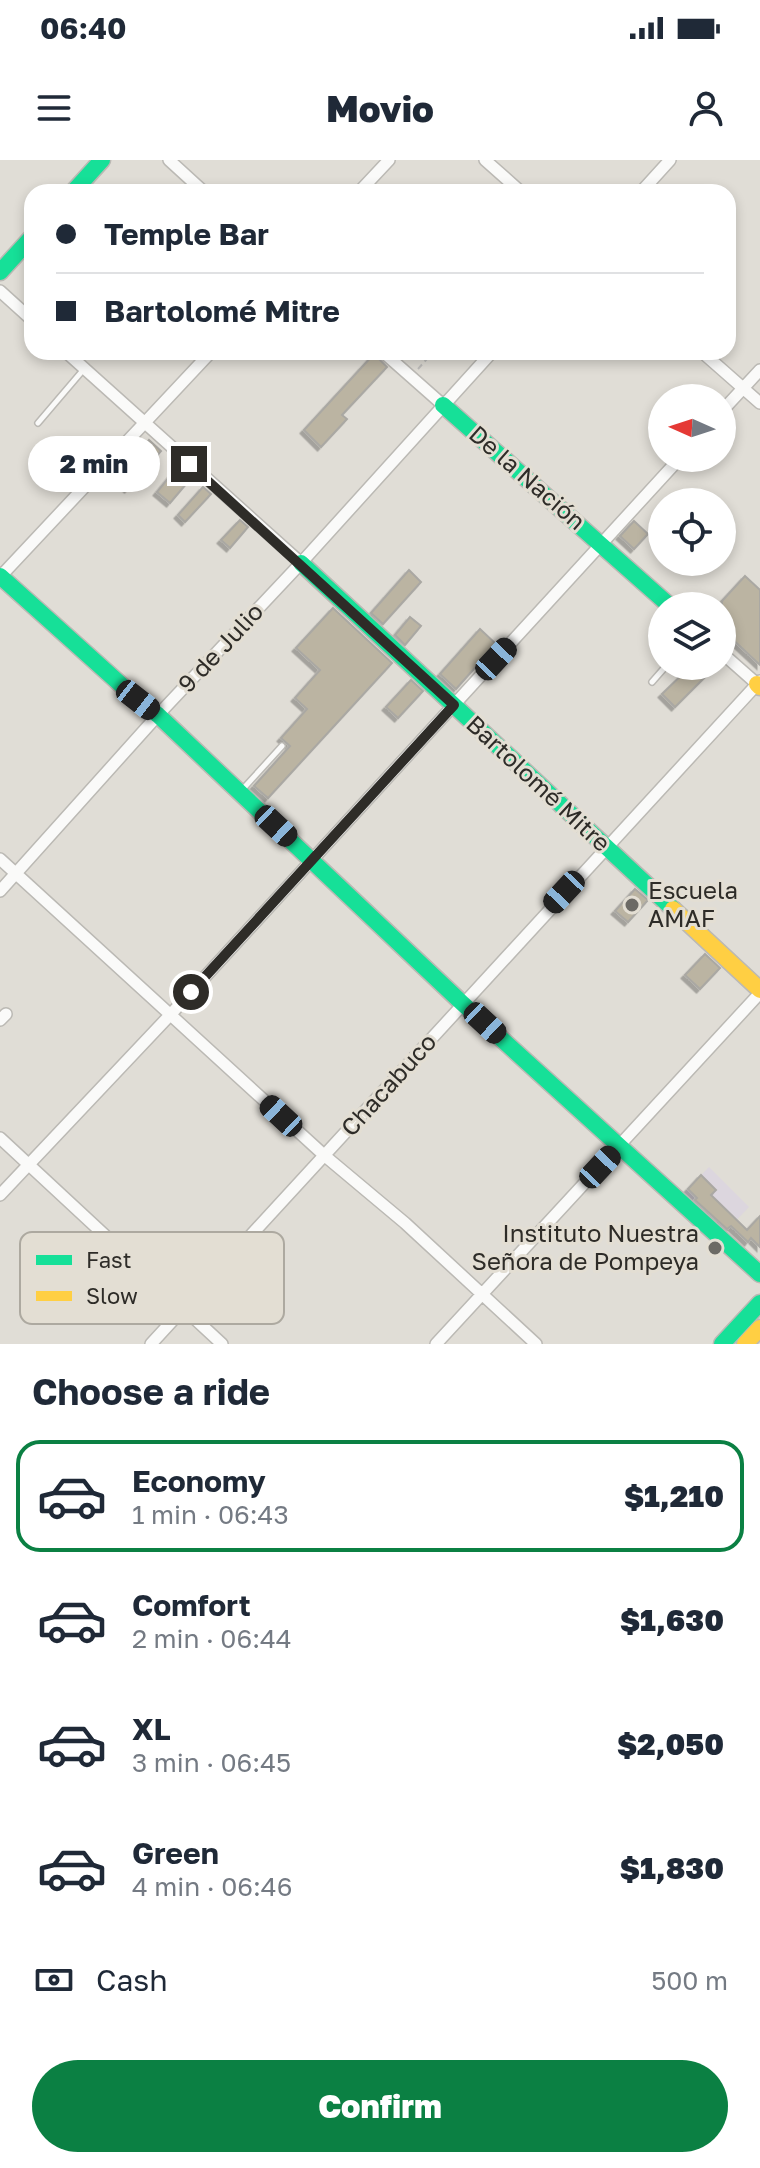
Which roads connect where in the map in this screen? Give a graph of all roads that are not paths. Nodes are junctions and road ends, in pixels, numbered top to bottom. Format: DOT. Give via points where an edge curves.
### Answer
graph roads {
  1 [pos="102,160"];
  2 [pos="169,160"];
  3 [pos="389,160"];
  4 [pos="485,160"];
  5 [pos="670,160"];
  6 [pos="80,184"];
  7 [pos="195,184"];
  8 [pos="366,184"];
  9 [pos="512,184"];
  10 [pos="648,184"];
  11 [pos="24,246"];
  12 [pos="0,272"];
  13 [pos="0,291"];
  14 [pos="24,313"];
  15 [pos="74,360"];
  16 [pos="204,360"];
  17 [pos="392,360"];
  18 [pos="485,360"];
  19 [pos="711,360"];
  20 [pos="84,369"];
  21 [pos="760,370"];
  22 [pos="743,388"];
  23 [pos="736,396"];
  24 [pos="760,403"];
  25 [pos="443,405"];
  26 [pos="38,423"];
  27 [pos="144,424"];
  28 [pos="667,472"];
  29 [pos="602,544"];
  30 [pos="301,563"];
  31 [pos="0,577"];
  32 [pos="655,592"];
  33 [pos="736,665"];
  34 [pos="759,684"];
  35 [pos="454,705"];
  36 [pos="158,715"];
  37 [pos="282,746"];
  38 [pos="240,792"];
  39 [pos="605,848"];
  40 [pos="0,859"];
  41 [pos="312,859"];
  42 [pos="17,873"];
  43 [pos="0,891"];
  44 [pos="760,992"];
  45 [pos="462,1003"];
  46 [pos="171,1014"];
  47 [pos="0,1138"];
  48 [pos="619,1146"];
  49 [pos="325,1156"];
  50 [pos="28,1164"];
  51 [pos="0,1195"];
  52 [pos="102,1232"];
  53 [pos="254,1232"];
  54 [pos="760,1274"];
  55 [pos="482,1294"];
  56 [pos="760,1303"];
  57 [pos="169,1324"];
  58 [pos="201,1324"];
  59 [pos="760,1328"];
  60 [pos="151,1344"];
  61 [pos="222,1344"];
  62 [pos="436,1344"];
  63 [pos="536,1344"];
  64 [pos="722,1344"];
  65 [pos="745,1344"];
  1 -- 6 [label="street"];
  2 -- 7 [label="street"];
  3 -- 8 [label="street"];
  4 -- 9 [label="street"];
  5 -- 10 [label="street"];
  11 -- 12 [label="street"];
  13 -- 14 [label="street"];
  15 -- 20 [label="street, Bartolomé Mitre"];
  16 -- 27 [label="street"];
  17 -- 25 [label="street, De la Nación"];
  18 -- 25 [label="street, 9 de Julio"];
  19 -- 22 [label="street"];
  20 -- 26 [label="lane"];
  20 -- 27 [label="street, Bartolomé Mitre"];
  21 -- 22 [label="street"];
  22 -- 23 [label="street"];
  22 -- 24 [label="street"];
  25 -- 29 [label="street, De la Nación"];
  25 -- 30 [label="street, 9 de Julio"];
  27 -- 30 [label="street, Bartolomé Mitre"];
  27 -- 31 [label="street"];
  28 -- 29 [label="street"];
  29 -- 32 [label="street, De la Nación"];
  29 -- 35 [label="street"];
  30 -- 35 [label="street, Bartolomé Mitre"];
  30 -- 36 [label="street, 9 de Julio"];
  31 -- 36 [label="street"];
  33 -- 34 [label="street"];
  34 -- 39 [label="street, Chacabuco"];
  35 -- 39 [label="street, Bartolomé Mitre"];
  35 -- 41 [label="street"];
  36 -- 38 [label="street"];
  36 -- 42 [label="street, 9 de Julio"];
  37 -- 38 [label="lane"];
  38 -- 41 [label="street"];
  39 -- 44 [label="street, Bartolomé Mitre"];
  39 -- 45 [label="street, Chacabuco"];
  40 -- 42 [label="street"];
  41 -- 45 [label="street"];
  41 -- 46 [label="street"];
  42 -- 43 [label="street, 9 de Julio"];
  42 -- 46 [label="street"];
  44 -- 48 [label="street"];
  45 -- 48 [label="street"];
  45 -- 49 [label="street, Chacabuco"];
  46 -- 49 [label="street"];
  46 -- 50 [label="street"];
  47 -- 50 [label="street"];
  48 -- 54 [label="street"];
  48 -- 55 [label="street"];
  49 -- 53 [label="street, Chacabuco"];
  49 -- 55 [label="street"];
  50 -- 51 [label="street"];
  50 -- 52 [label="street"];
  55 -- 62 [label="street"];
  55 -- 63 [label="street"];
  56 -- 64 [label="street"];
  57 -- 60 [label="street, Chacabuco"];
  58 -- 61 [label="street"];
  59 -- 65 [label="street"];
}
